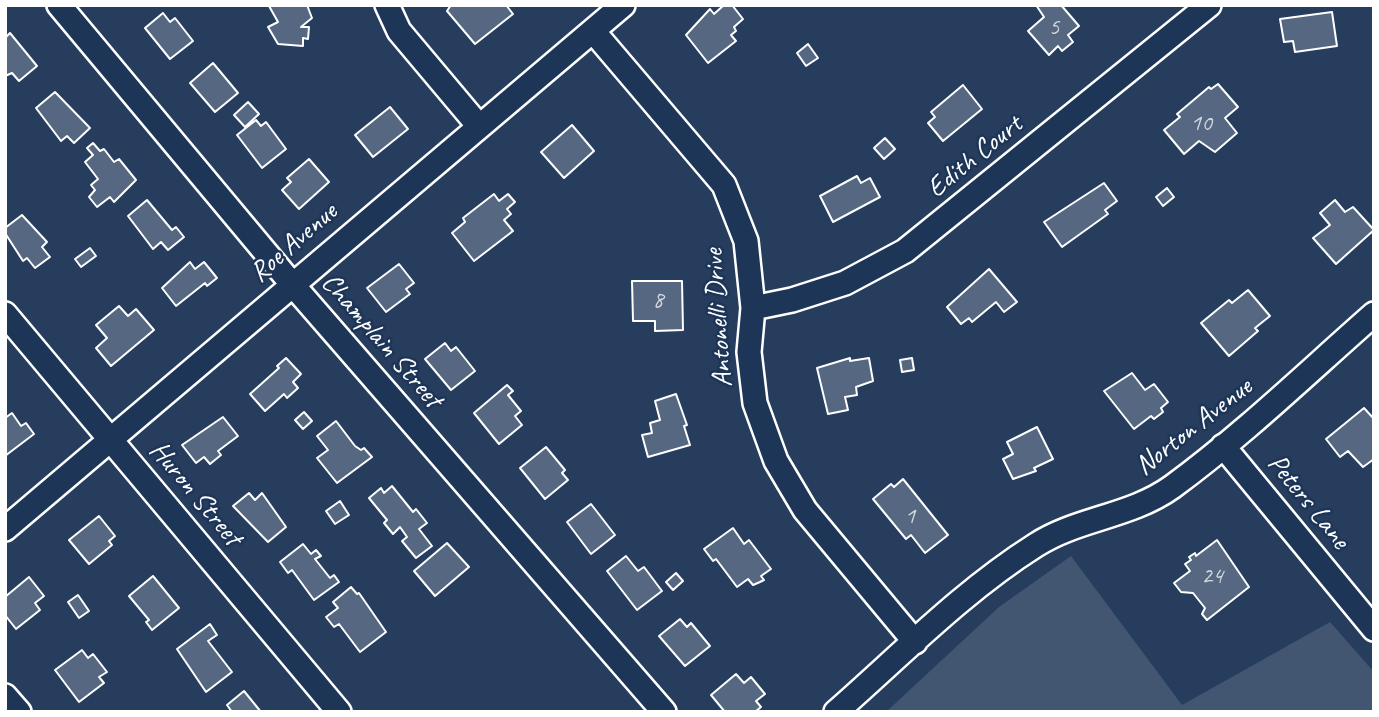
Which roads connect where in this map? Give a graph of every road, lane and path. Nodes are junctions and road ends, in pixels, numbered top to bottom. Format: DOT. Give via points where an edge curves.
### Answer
graph roads {
  1 [pos="59,5"];
  2 [pos="387,5"];
  3 [pos="623,5"];
  4 [pos="1209,5"];
  5 [pos="593,31"];
  6 [pos="478,125"];
  7 [pos="292,284"];
  8 [pos="753,308"];
  9 [pos="5,314"];
  10 [pos="1374,314"];
  11 [pos="110,438"];
  12 [pos="1223,446"];
  13 [pos="5,528"];
  14 [pos="1374,629"];
  15 [pos="915,642"];
  16 [pos="5,696"];
  17 [pos="19,712"];
  18 [pos="339,712"];
  19 [pos="664,712"];
  20 [pos="836,712"];
  1 -- 7 [label="street, Champlain Street"];
  2 -- 6 [label="street" via="399,31"];
  3 -- 5 [label="street, Roe Avenue"];
  4 -- 8 [label="street, Edith Court" via="905,251 845,283"];
  5 -- 6 [label="street, Roe Avenue"];
  5 -- 8 [label="street, Antonelli Drive" via="724,185 746,241"];
  6 -- 7 [label="street, Roe Avenue"];
  7 -- 11 [label="street, Roe Avenue"];
  7 -- 19 [label="street, Champlain Street"];
  8 -- 15 [label="street, Antonelli Drive" via="749,352 755,403 776,461 805,510"];
  9 -- 11 [label="street, Huron Street"];
  10 -- 12 [label="street, Norton Avenue"];
  11 -- 13 [label="street, Roe Avenue"];
  11 -- 18 [label="street, Huron Street"];
  12 -- 14 [label="street, Peters Lane"];
  12 -- 15 [label="street, Norton Avenue" via="1170,488 1140,505 1073,526 1038,544 992,575"];
  15 -- 20 [label="street, Norton Avenue"];
  16 -- 17 [label="street"];
}
